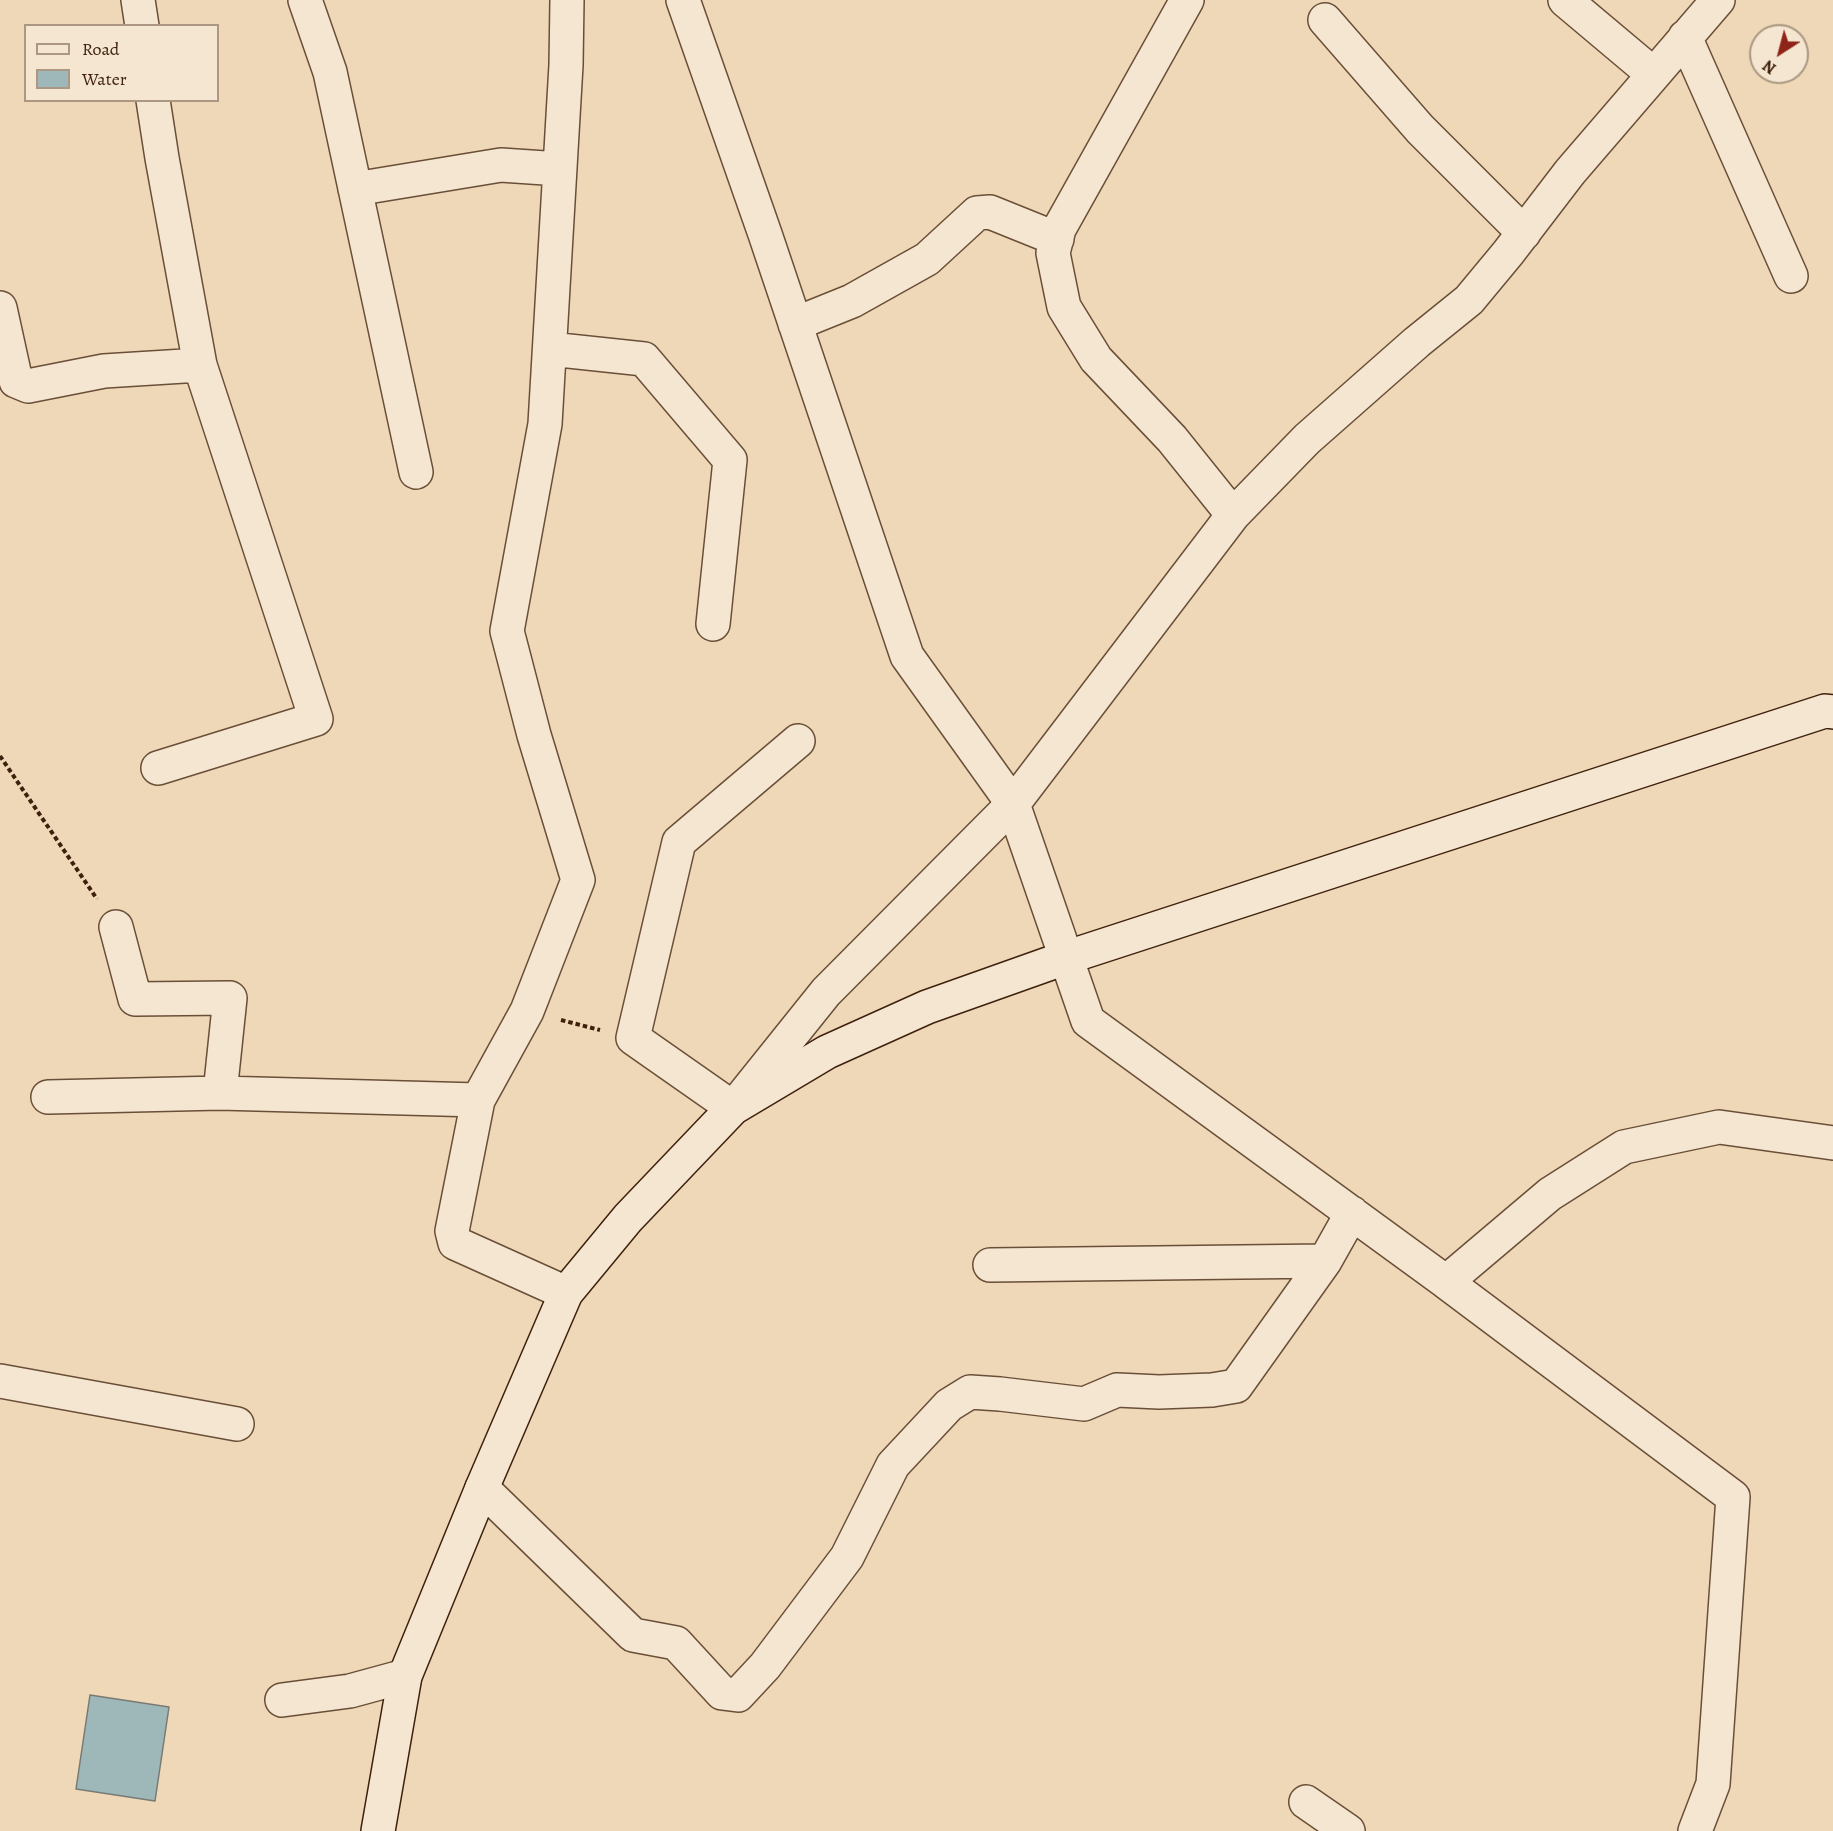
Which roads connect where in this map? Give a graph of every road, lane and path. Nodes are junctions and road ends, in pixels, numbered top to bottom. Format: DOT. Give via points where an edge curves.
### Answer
graph roads {
  1 [pos="138,0"];
  2 [pos="305,0"];
  3 [pos="567,0"];
  4 [pos="683,0"];
  5 [pos="1187,0"];
  6 [pos="1565,0"];
  7 [pos="1718,0"];
  8 [pos="1325,20"];
  9 [pos="142,24"];
  10 [pos="1685,37"];
  11 [pos="1653,74"];
  12 [pos="153,102"];
  13 [pos="560,169"];
  14 [pos="355,189"];
  15 [pos="1524,233"];
  16 [pos="1057,239"];
  17 [pos="1791,276"];
  18 [pos="0,308"];
  19 [pos="795,324"];
  20 [pos="550,349"];
  21 [pos="200,365"];
  22 [pos="416,472"];
  23 [pos="1233,515"];
  24 [pos="713,624"];
  25 [pos="1833,712"];
  26 [pos="798,741"];
  27 [pos="0,756"];
  28 [pos="158,768"];
  29 [pos="1013,804"];
  30 [pos="116,927"];
  31 [pos="1065,958"];
  32 [pos="527,1011"];
  33 [pos="633,1038"];
  34 [pos="220,1094"];
  35 [pos="48,1098"];
  36 [pos="478,1100"];
  37 [pos="733,1107"];
  38 [pos="1833,1143"];
  39 [pos="1352,1213"];
  40 [pos="1325,1261"];
  41 [pos="990,1266"];
  42 [pos="1446,1281"];
  43 [pos="566,1293"];
  44 [pos="0,1381"];
  45 [pos="237,1424"];
  46 [pos="482,1488"];
  47 [pos="405,1676"];
  48 [pos="282,1700"];
  49 [pos="1306,1802"];
  50 [pos="378,1831"];
  51 [pos="1348,1831"];
  52 [pos="1695,1831"];
  1 -- 9 [label="street"];
  2 -- 14 [label="street" via="330,72"];
  3 -- 13 [label="street"];
  4 -- 19 [label="street"];
  5 -- 16 [label="street" via="1059,229"];
  6 -- 11 [label="street"];
  7 -- 10 [label="street"];
  8 -- 15 [label="street" via="1420,129"];
  10 -- 11 [label="street"];
  10 -- 17 [label="street"];
  11 -- 15 [label="street"];
  12 -- 21 [label="street"];
  13 -- 14 [label="street" via="501,165"];
  13 -- 20 [label="street"];
  14 -- 22 [label="street"];
  15 -- 23 [label="street" via="1469,300 1307,439"];
  16 -- 19 [label="street" via="990,212 976,213 927,260 852,301"];
  16 -- 23 [label="street" via="1053,253 1064,307 1096,359 1172,439"];
  18 -- 21 [label="street" via="16,381 28,386 104,371"];
  19 -- 29 [label="street" via="907,656"];
  20 -- 24 [label="street" via="644,359 730,460"];
  20 -- 32 [label="street" via="546,424 507,631 578,880"];
  21 -- 28 [label="street" via="316,720"];
  23 -- 29 [label="street"];
  25 -- 31 [label="street" via="1825,711"];
  26 -- 33 [label="street" via="679,842"];
  27 -- 30 [label="path"];
  29 -- 31 [label="street"];
  29 -- 37 [label="street" via="826,992"];
  30 -- 34 [label="street" via="135,999 230,999"];
  31 -- 37 [label="street" via="927,1007 837,1047"];
  31 -- 39 [label="street" via="1088,1021"];
  32 -- 33 [label="path"];
  32 -- 36 [label="street"];
  33 -- 37 [label="street"];
  34 -- 35 [label="street"];
  34 -- 36 [label="street"];
  36 -- 43 [label="street" via="452,1231 455,1243"];
  37 -- 43 [label="street" via="628,1218"];
  38 -- 42 [label="street" via="1719,1127 1624,1147 1550,1194"];
  39 -- 40 [label="street"];
  39 -- 42 [label="street"];
  40 -- 41 [label="street"];
  40 -- 46 [label="street" via="1236,1386 1159,1392 1117,1390 1084,1404 970,1392 949,1405 893,1465 847,1557 765,1666 738,1695 722,1693 676,1643 633,1635"];
  42 -- 52 [label="street" via="1733,1497 1713,1784"];
  43 -- 46 [label="street"];
  44 -- 45 [label="street"];
  46 -- 47 [label="street"];
  47 -- 48 [label="street" via="350,1691"];
  47 -- 50 [label="street"];
  49 -- 51 [label="street"];
}
